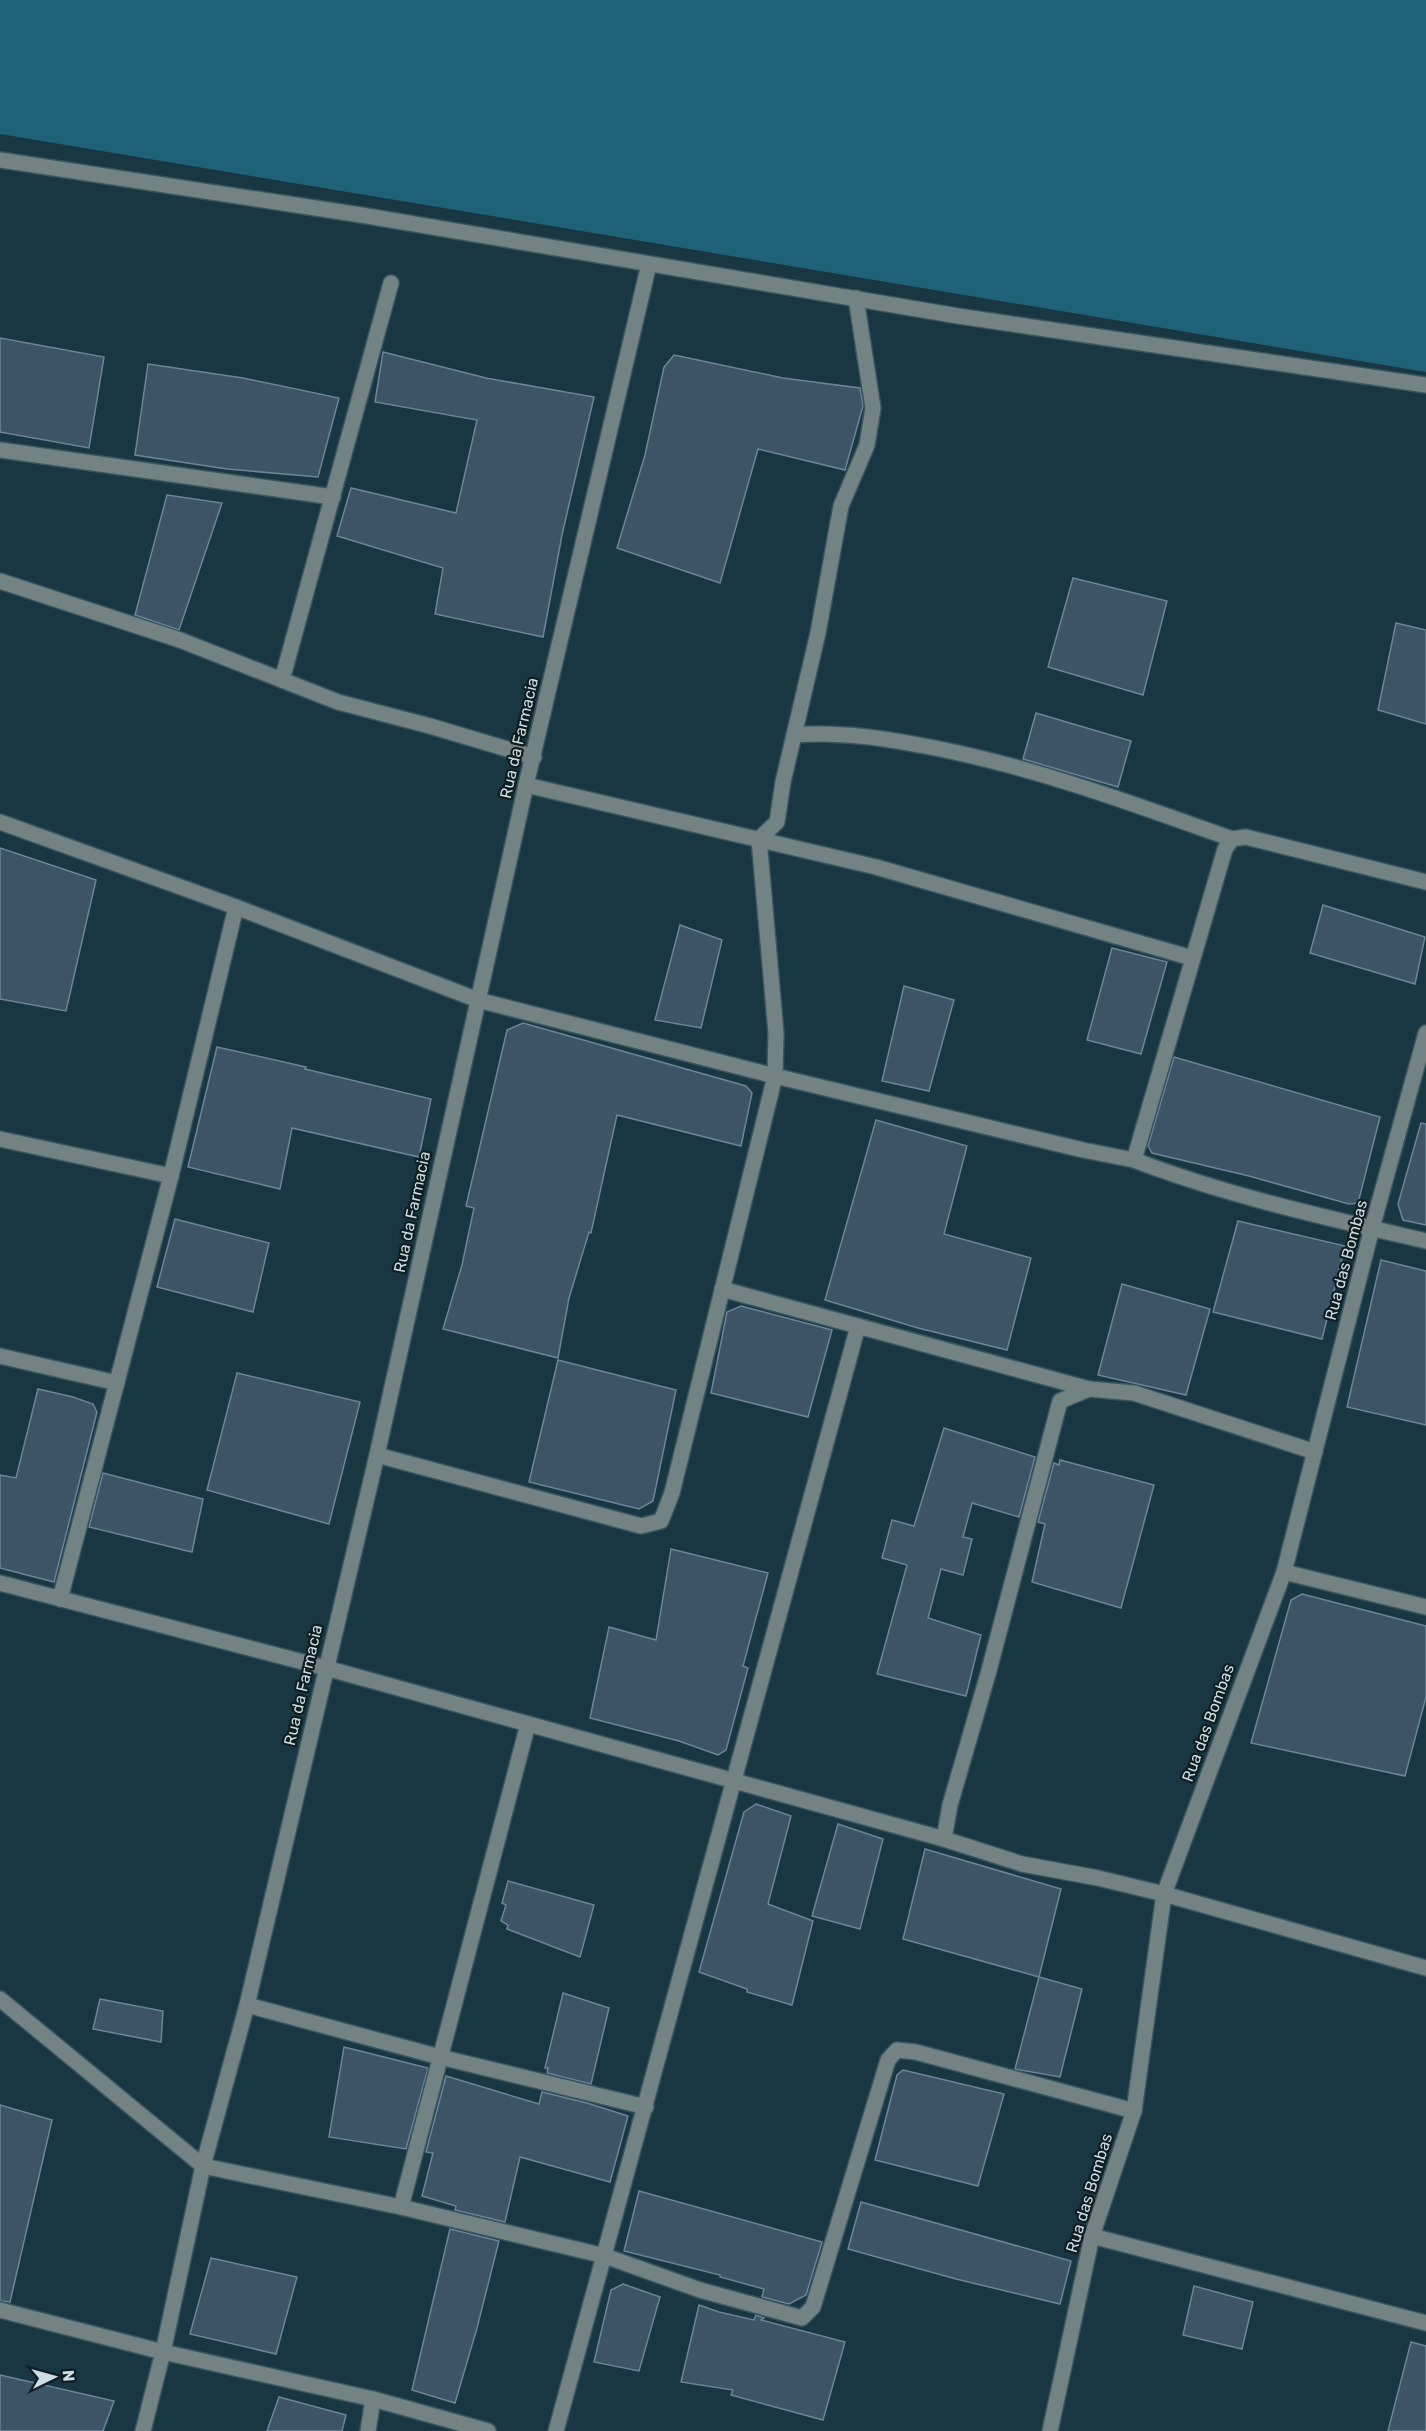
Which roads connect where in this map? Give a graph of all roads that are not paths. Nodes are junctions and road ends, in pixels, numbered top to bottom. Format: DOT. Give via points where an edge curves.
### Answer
graph roads {
  1 [pos="0,160"];
  2 [pos="649,264"];
  3 [pos="392,283"];
  4 [pos="856,298"];
  5 [pos="1426,385"];
  6 [pos="0,450"];
  7 [pos="333,497"];
  8 [pos="0,581"];
  9 [pos="282,680"];
  10 [pos="794,735"];
  11 [pos="534,757"];
  12 [pos="526,785"];
  13 [pos="0,822"];
  14 [pos="759,839"];
  15 [pos="1232,839"];
  16 [pos="1426,882"];
  17 [pos="236,907"];
  18 [pos="1192,958"];
  19 [pos="478,1000"];
  20 [pos="1426,1033"];
  21 [pos="775,1076"];
  22 [pos="0,1139"];
  23 [pos="1134,1160"];
  24 [pos="171,1176"];
  25 [pos="1372,1228"];
  26 [pos="1426,1241"];
  27 [pos="722,1289"];
  28 [pos="858,1326"];
  29 [pos="0,1356"];
  30 [pos="117,1383"];
  31 [pos="1089,1389"];
  32 [pos="1315,1452"];
  33 [pos="377,1455"];
  34 [pos="1284,1572"];
  35 [pos="0,1583"];
  36 [pos="60,1599"];
  37 [pos="1426,1607"];
  38 [pos="326,1668"];
  39 [pos="528,1724"];
  40 [pos="736,1781"];
  41 [pos="944,1839"];
  42 [pos="1164,1894"];
  43 [pos="1426,1968"];
  44 [pos="0,1999"];
  45 [pos="247,2005"];
  46 [pos="440,2057"];
  47 [pos="646,2107"];
  48 [pos="1134,2111"];
  49 [pos="203,2166"];
  50 [pos="401,2207"];
  51 [pos="1092,2236"];
  52 [pos="605,2256"];
  53 [pos="0,2310"];
  54 [pos="1426,2323"];
  55 [pos="163,2352"];
  56 [pos="373,2399"];
  57 [pos="143,2431"];
  58 [pos="368,2431"];
  59 [pos="488,2431"];
  60 [pos="556,2431"];
  61 [pos="1050,2431"];
  1 -- 2 [label="street"];
  2 -- 4 [label="street"];
  2 -- 11 [label="street, Rua da Farmacia"];
  3 -- 7 [label="street"];
  4 -- 5 [label="street"];
  4 -- 10 [label="street" via="873,408 867,445 841,506 819,633"];
  6 -- 7 [label="street"];
  7 -- 9 [label="street"];
  8 -- 9 [label="street" via="180,640"];
  9 -- 11 [label="street" via="338,702"];
  10 -- 14 [label="street" via="777,822"];
  10 -- 15 [label="street" via="827,732 894,740 995,760 1093,789"];
  11 -- 12 [label="street, Rua da Farmacia"];
  12 -- 14 [label="street"];
  12 -- 19 [label="street, Rua da Farmacia"];
  13 -- 17 [label="street"];
  14 -- 18 [label="street" via="910,877"];
  14 -- 21 [label="street" via="776,1033"];
  15 -- 16 [label="street" via="1246,837"];
  15 -- 18 [label="street" via="1225,849"];
  17 -- 19 [label="street"];
  17 -- 24 [label="street"];
  18 -- 23 [label="street"];
  19 -- 21 [label="street"];
  19 -- 33 [label="street, Rua da Farmacia"];
  20 -- 25 [label="street, Rua das Bombas"];
  21 -- 23 [label="street"];
  21 -- 27 [label="street"];
  22 -- 24 [label="street"];
  23 -- 25 [label="street" via="1188,1180"];
  24 -- 30 [label="street"];
  25 -- 26 [label="street"];
  25 -- 32 [label="street, Rua das Bombas"];
  27 -- 28 [label="street"];
  27 -- 33 [label="street" via="672,1493 661,1521 641,1526"];
  28 -- 31 [label="street"];
  28 -- 40 [label="street"];
  29 -- 30 [label="street"];
  30 -- 36 [label="street"];
  31 -- 32 [label="street" via="1134,1393"];
  31 -- 41 [label="street" via="1060,1401"];
  32 -- 34 [label="street, Rua das Bombas"];
  33 -- 38 [label="street, Rua da Farmacia"];
  34 -- 37 [label="street"];
  34 -- 42 [label="street, Rua das Bombas"];
  35 -- 36 [label="street"];
  36 -- 38 [label="street"];
  38 -- 39 [label="street"];
  38 -- 45 [label="street, Rua da Farmacia"];
  39 -- 40 [label="street"];
  39 -- 46 [label="street"];
  40 -- 41 [label="street"];
  40 -- 47 [label="street"];
  41 -- 42 [label="street" via="1022,1864"];
  42 -- 43 [label="street"];
  42 -- 48 [label="street, Rua das Bombas"];
  44 -- 49 [label="street"];
  45 -- 46 [label="street"];
  45 -- 49 [label="street, Rua da Farmacia"];
  46 -- 47 [label="street"];
  46 -- 50 [label="street"];
  47 -- 52 [label="street"];
  48 -- 51 [label="street, Rua das Bombas"];
  48 -- 52 [label="street" via="897,2050 888,2060 813,2307 802,2318 700,2290"];
  49 -- 50 [label="street"];
  49 -- 55 [label="street, Rua da Farmacia"];
  50 -- 52 [label="street"];
  51 -- 54 [label="street"];
  51 -- 61 [label="street, Rua das Bombas"];
  52 -- 60 [label="street"];
  53 -- 55 [label="street"];
  55 -- 56 [label="street"];
  55 -- 57 [label="street"];
  56 -- 58 [label="street"];
  56 -- 59 [label="street"];
}
